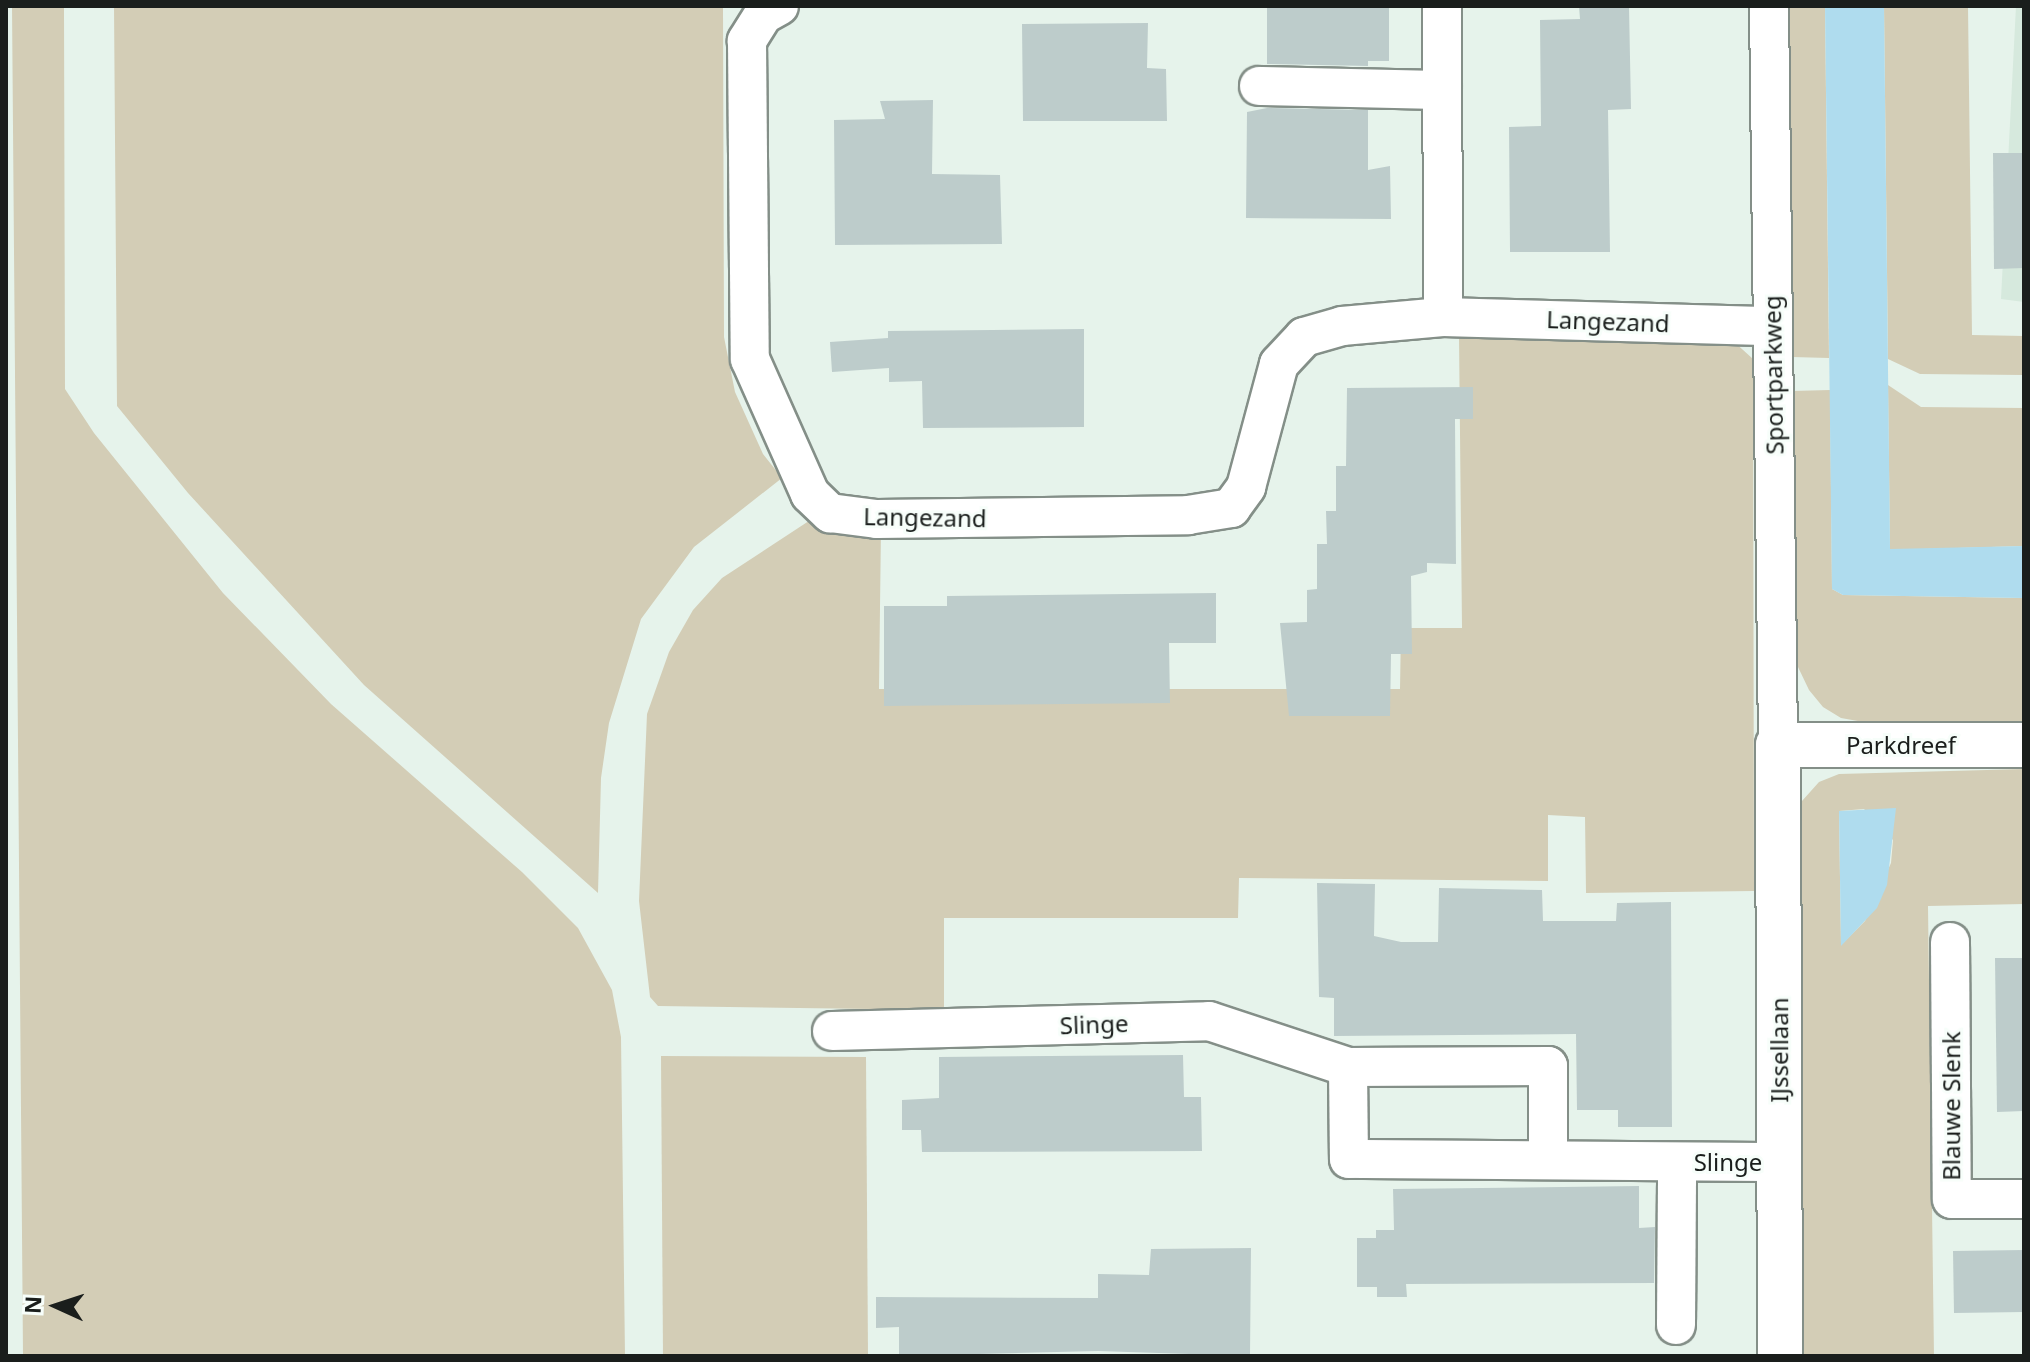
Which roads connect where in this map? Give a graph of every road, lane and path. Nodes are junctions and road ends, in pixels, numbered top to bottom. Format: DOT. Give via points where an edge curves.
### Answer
graph roads {
  1 [pos="779,6"];
  2 [pos="1442,6"];
  3 [pos="1769,6"];
  4 [pos="1259,86"];
  5 [pos="1442,90"];
  6 [pos="1443,317"];
  7 [pos="1772,326"];
  8 [pos="1778,745"];
  9 [pos="2024,745"];
  10 [pos="1950,942"];
  11 [pos="832,1031"];
  12 [pos="1348,1067"];
  13 [pos="1548,1160"];
  14 [pos="1780,1162"];
  15 [pos="1677,1163"];
  16 [pos="2024,1199"];
  17 [pos="1676,1325"];
  18 [pos="1780,1356"];
  1 -- 6 [label="street, Langezand" via="763,15 747,41 750,359 810,494 830,513 877,519 1188,515 1231,508 1246,487 1279,364 1304,337 1342,326"];
  2 -- 5 [label="street"];
  3 -- 7 [label="street, Sportparkweg"];
  4 -- 5 [label="street"];
  5 -- 6 [label="street"];
  6 -- 7 [label="street, Langezand"];
  7 -- 8 [label="street, Sportparkweg"];
  8 -- 9 [label="street, Parkdreef"];
  8 -- 14 [label="street, IJssellaan"];
  10 -- 16 [label="street, Blauwe Slenk" via="1952,1199"];
  11 -- 12 [label="street, Slinge" via="1209,1021"];
  12 -- 13 [label="street, Slinge" via="1349,1159"];
  12 -- 13 [label="street, Slinge" via="1548,1066"];
  13 -- 15 [label="street, Slinge"];
  14 -- 15 [label="street, Slinge"];
  14 -- 18 [label="street, IJssellaan"];
  15 -- 17 [label="street, Slinge"];
}
